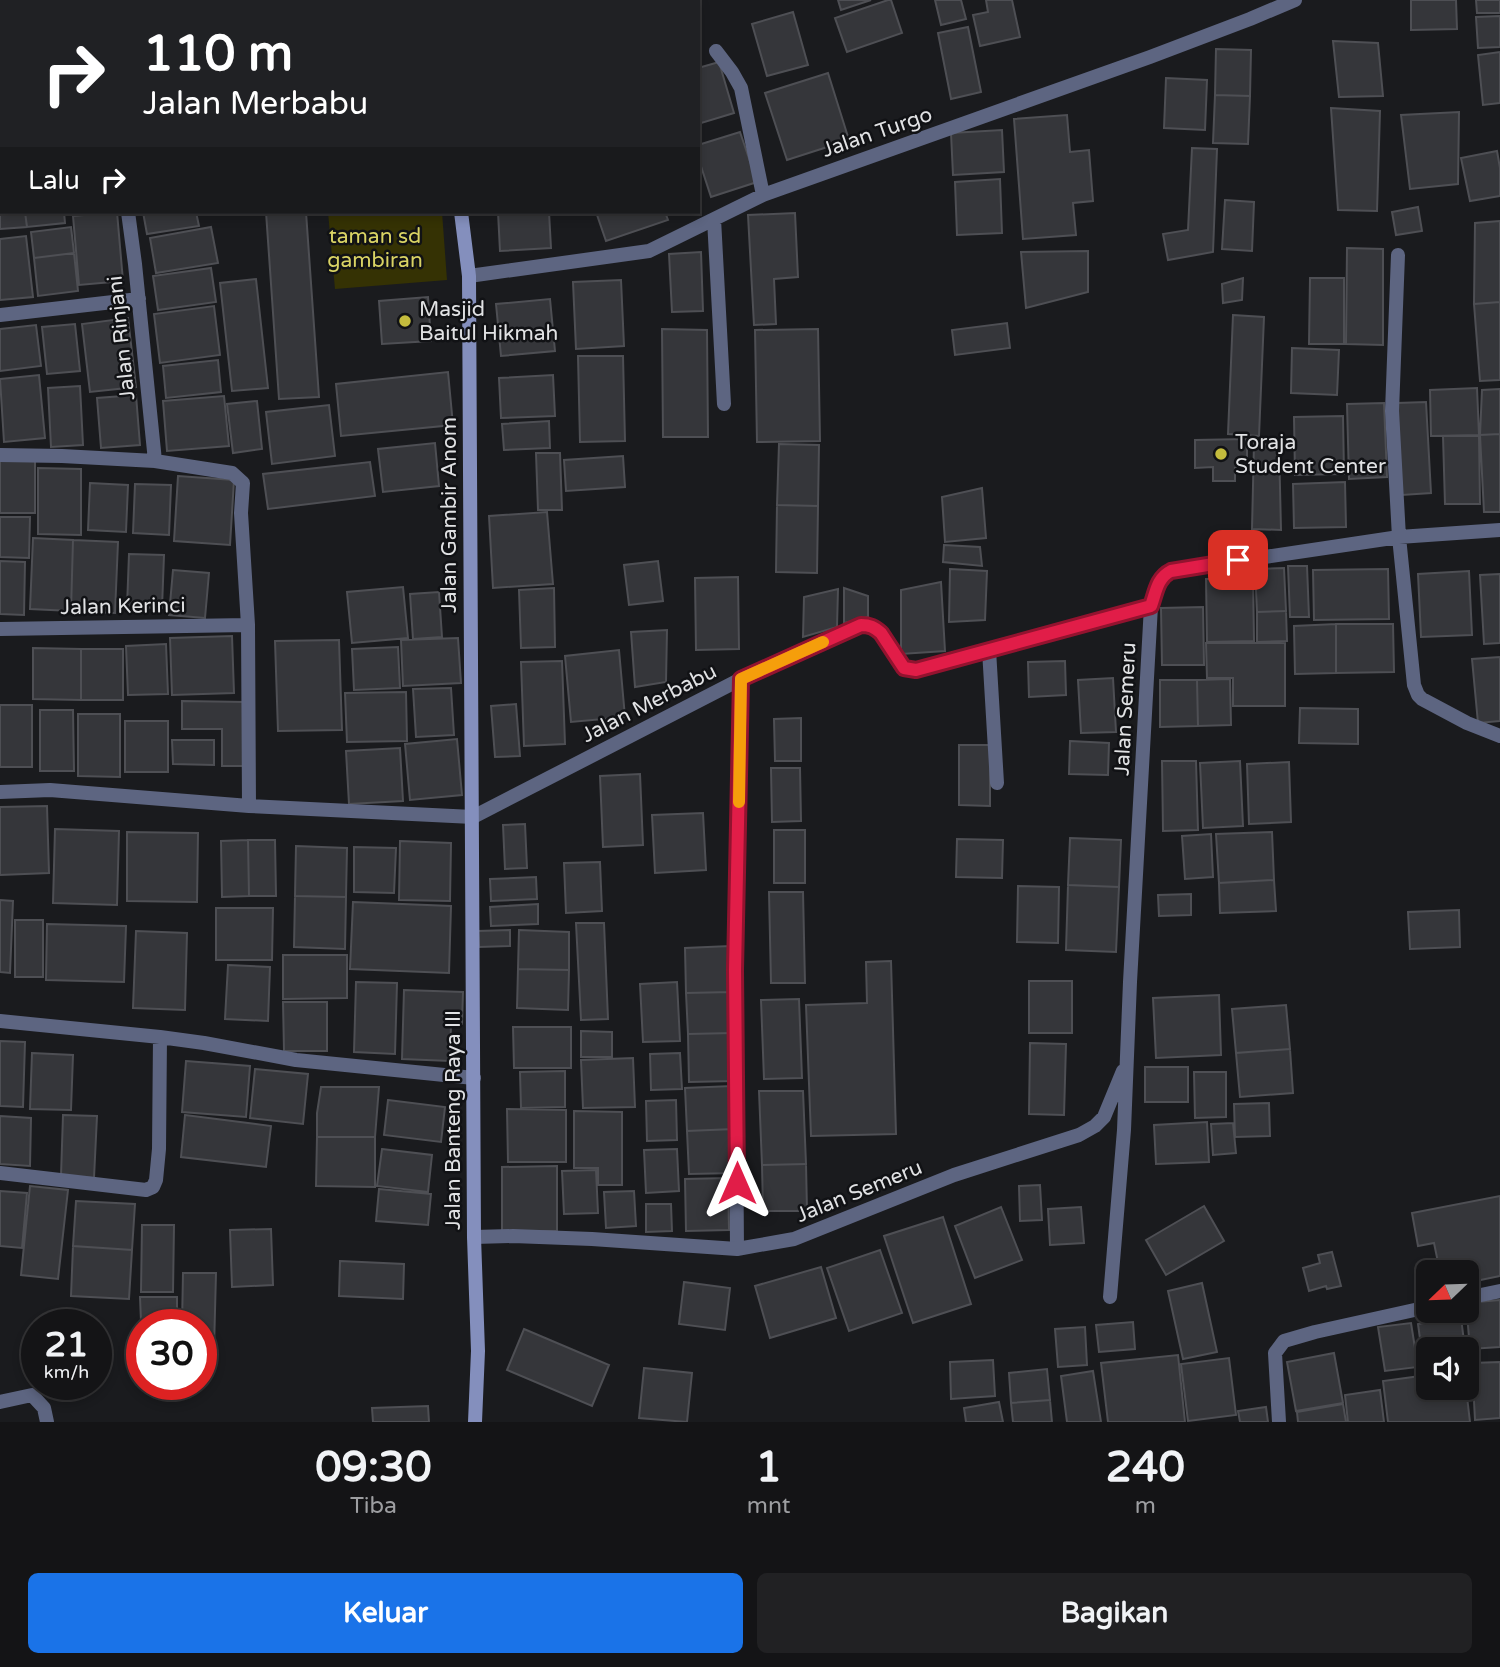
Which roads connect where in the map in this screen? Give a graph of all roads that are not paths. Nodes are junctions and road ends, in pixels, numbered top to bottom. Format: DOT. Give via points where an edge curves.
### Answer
graph roads {
  1 [pos="1295,0"];
  2 [pos="716,51"];
  3 [pos="763,195"];
  4 [pos="128,214"];
  5 [pos="461,214"];
  6 [pos="713,219"];
  7 [pos="1398,255"];
  8 [pos="469,276"];
  9 [pos="139,299"];
  10 [pos="0,315"];
  11 [pos="724,404"];
  12 [pos="0,455"];
  13 [pos="155,461"];
  14 [pos="1500,530"];
  15 [pos="1399,537"];
  16 [pos="1151,606"];
  17 [pos="248,625"];
  18 [pos="0,629"];
  19 [pos="989,650"];
  20 [pos="741,679"];
  21 [pos="1500,736"];
  22 [pos="997,783"];
  23 [pos="0,792"];
  24 [pos="249,806"];
  25 [pos="473,817"];
  26 [pos="0,1021"];
  27 [pos="160,1037"];
  28 [pos="1127,1062"];
  29 [pos="474,1078"];
  30 [pos="0,1173"];
  31 [pos="474,1237"];
  32 [pos="737,1249"];
  33 [pos="1500,1291"];
  34 [pos="1479,1295"];
  35 [pos="1110,1297"];
  36 [pos="1416,1310"];
  37 [pos="0,1402"];
  38 [pos="47,1422"];
  39 [pos="475,1422"];
  40 [pos="1279,1422"];
  1 -- 3 [label="street, Jalan Turgo" via="1150,57"];
  2 -- 3 [label="street" via="741,88"];
  3 -- 6 [label="street, Jalan Turgo"];
  4 -- 9 [label="street, Jalan Rinjani"];
  5 -- 8 [label="street, Jalan Gambir Anom"];
  6 -- 8 [label="street, Jalan Turgo" via="649,251"];
  6 -- 11 [label="street"];
  7 -- 15 [label="street" via="1392,411"];
  8 -- 25 [label="street, Jalan Gambir Anom"];
  9 -- 10 [label="street"];
  9 -- 13 [label="street, Jalan Rinjani"];
  12 -- 13 [label="street"];
  13 -- 17 [label="street" via="232,473 243,483"];
  14 -- 15 [label="street, Jalan Semeru"];
  15 -- 16 [label="street, Jalan Semeru" via="1171,571 1158,583"];
  15 -- 21 [label="street" via="1416,692 1456,717"];
  16 -- 19 [label="street, Jalan Merbabu"];
  16 -- 28 [label="street, Jalan Semeru"];
  17 -- 18 [label="street, Jalan Kerinci"];
  17 -- 24 [label="street"];
  19 -- 20 [label="street, Jalan Merbabu" via="909,670 881,633 861,625"];
  19 -- 22 [label="street"];
  20 -- 25 [label="street, Jalan Merbabu"];
  20 -- 32 [label="street" via="735,970"];
  23 -- 24 [label="street" via="50,790"];
  24 -- 25 [label="street"];
  25 -- 29 [label="street, Jalan Banteng Raya III"];
  26 -- 27 [label="street"];
  27 -- 29 [label="street" via="296,1060"];
  27 -- 30 [label="street" via="159,1149 153,1187 146,1190"];
  28 -- 32 [label="street, Jalan Semeru" via="1104,1117 1079,1135 954,1175 794,1239"];
  28 -- 35 [label="street, Jalan Semeru"];
  29 -- 31 [label="street, Jalan Banteng Raya III"];
  31 -- 32 [label="street, Jalan Semeru"];
  31 -- 39 [label="street, Jalan Banteng Raya III"];
  33 -- 34 [label="street"];
  36 -- 40 [label="street" via="1284,1341 1275,1353"];
  37 -- 38 [label="street" via="32,1395 44,1408"];
}
